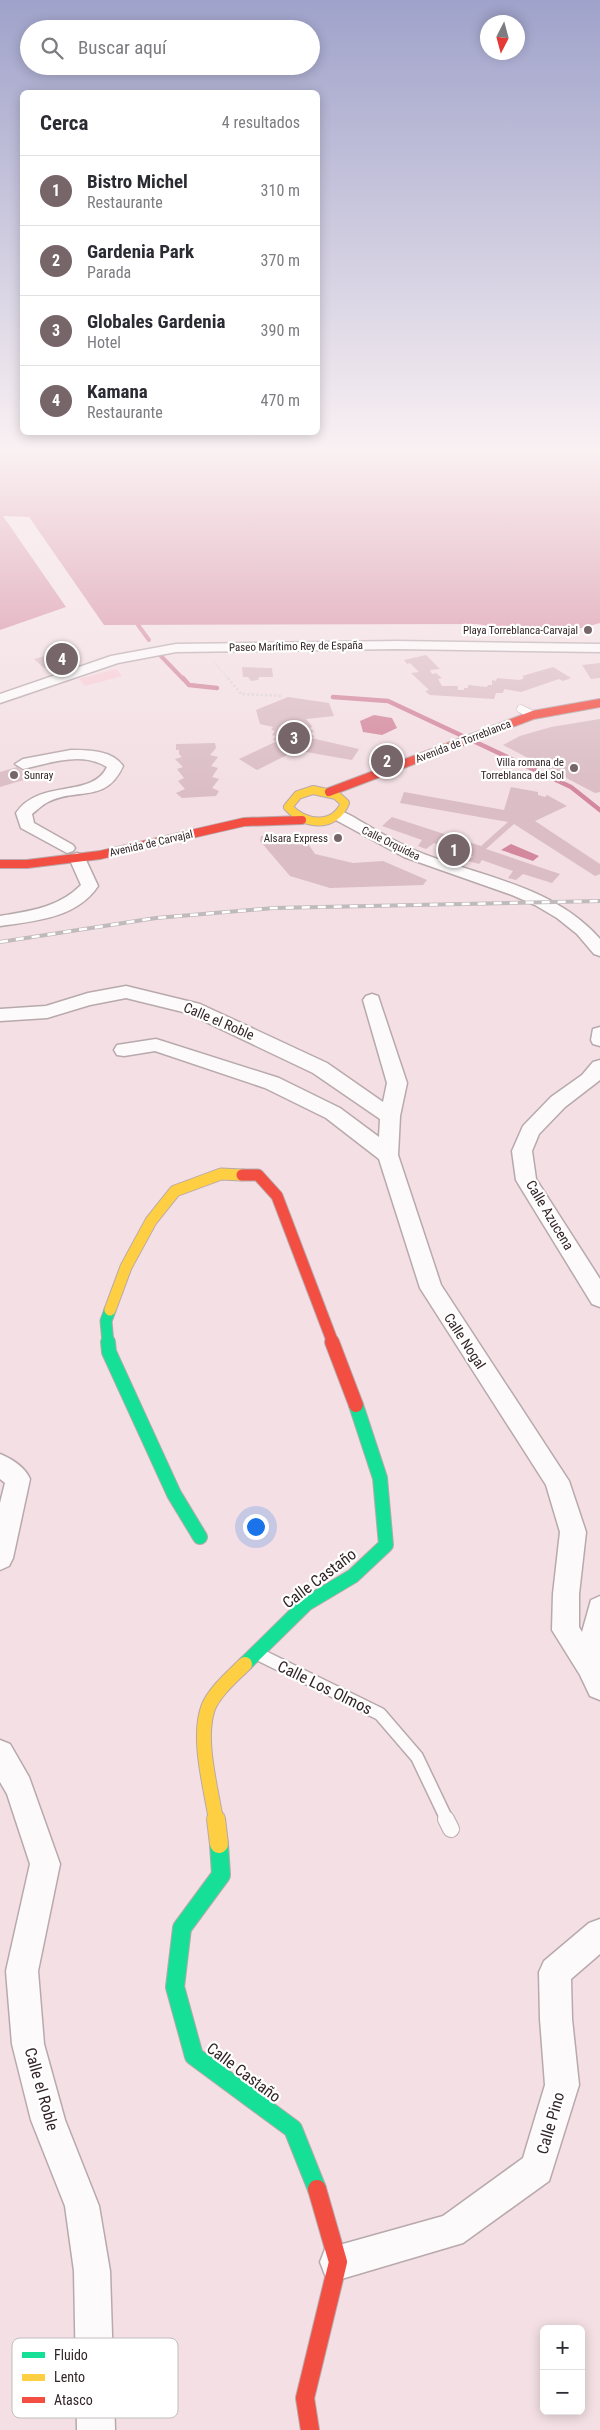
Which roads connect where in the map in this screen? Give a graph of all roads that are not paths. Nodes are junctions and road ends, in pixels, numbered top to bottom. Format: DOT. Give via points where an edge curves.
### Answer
graph roads {
  1 [pos="600,642"];
  2 [pos="600,648"];
  3 [pos="0,692"];
  4 [pos="0,700"];
  5 [pos="600,703"];
  6 [pos="521,709"];
  7 [pos="600,713"];
  8 [pos="533,715"];
  9 [pos="468,752"];
  10 [pos="23,764"];
  11 [pos="329,792"];
  12 [pos="354,796"];
  13 [pos="254,809"];
  14 [pos="342,812"];
  15 [pos="302,820"];
  16 [pos="0,853"];
  17 [pos="72,853"];
  18 [pos="0,864"];
  19 [pos="0,921"];
  20 [pos="600,950"];
  21 [pos="372,1000"];
  22 [pos="0,1015"];
  23 [pos="600,1033"];
  24 [pos="600,1040"];
  25 [pos="124,1050"];
  26 [pos="600,1066"];
  27 [pos="390,1116"];
  28 [pos="388,1155"];
  29 [pos="600,1298"];
  30 [pos="0,1464"];
  31 [pos="200,1537"];
  32 [pos="0,1558"];
  33 [pos="600,1609"];
  34 [pos="256,1654"];
  35 [pos="595,1676"];
  36 [pos="0,1754"];
  37 [pos="451,1828"];
  38 [pos="600,1934"];
  39 [pos="338,2262"];
  40 [pos="94,2338"];
  41 [pos="310,2430"];
  1 -- 3 [label="street" via="355,639 169,642 113,654 33,678"];
  2 -- 4 [label="street, Paseo Marítimo Rey de España" via="397,644 161,650 116,659 41,682"];
  5 -- 8 [label="main road, Avenida de Torreblanca"];
  6 -- 8 [label="lane"];
  7 -- 9 [label="main road, Avenida de Torreblanca" via="552,721 493,740"];
  8 -- 11 [label="main road, Avenida de Torreblanca"];
  10 -- 17 [label="street" via="79,754 106,758 115,766 113,775 106,782 86,790 43,798 24,813 27,825"];
  11 -- 14 [label="main road" via="342,799"];
  11 -- 15 [label="main road" via="304,792 285,803 290,812"];
  12 -- 14 [label="main road"];
  13 -- 17 [label="main road, Avenida de Carvajal" via="94,845"];
  14 -- 15 [label="main road, Avenida de Carvajal" via="318,822"];
  14 -- 20 [label="street, Calle Orquidea" via="380,840 420,858 532,897 580,924"];
  15 -- 17 [label="main road, Avenida de Carvajal" via="244,822 100,855"];
  16 -- 17 [label="main road, Avenida de Carvajal"];
  17 -- 18 [label="main road, Avenida de Carvajal" via="27,864"];
  17 -- 19 [label="street" via="90,886 74,902 56,912"];
  21 -- 27 [label="street, Calle Nogal" via="397,1083"];
  22 -- 27 [label="street, Calle el Roble" via="47,1012 126,992 192,1008 320,1068"];
  23 -- 24 [label="street"];
  25 -- 28 [label="street" via="156,1045 272,1083 332,1113"];
  26 -- 29 [label="street, Calle Azucena" via="590,1080 558,1102 530,1131 522,1151 526,1180"];
  27 -- 28 [label="street, Calle Nogal"];
  28 -- 35 [label="street, Calle Nogal" via="432,1288 557,1481 573,1532 565,1630"];
  30 -- 32 [label="street" via="18,1480"];
  31 -- 34 [label="main road, Calle Castaño" via="174,1494 108,1352 106,1321 126,1267 151,1221 175,1191 221,1174 258,1175 277,1196 360,1416 380,1478 386,1544 353,1576 306,1604"];
  33 -- 35 [label="street"];
  34 -- 37 [label="lane, Calle Los Olmos" via="380,1714 417,1757"];
  34 -- 39 [label="main road, Calle Castaño" via="208,1708 204,1736 217,1818 221,1875 182,1928 175,1987 194,2056 293,2129 322,2202"];
  36 -- 40 [label="street, Calle el Roble" via="19,1787 45,1864 22,1971 28,2044 48,2120 82,2206 92,2271"];
  38 -- 39 [label="street, Calle Pino" via="555,1972 562,2085 537,2169 451,2231"];
  39 -- 41 [label="main road, Calle Castaño" via="305,2398"];
}
